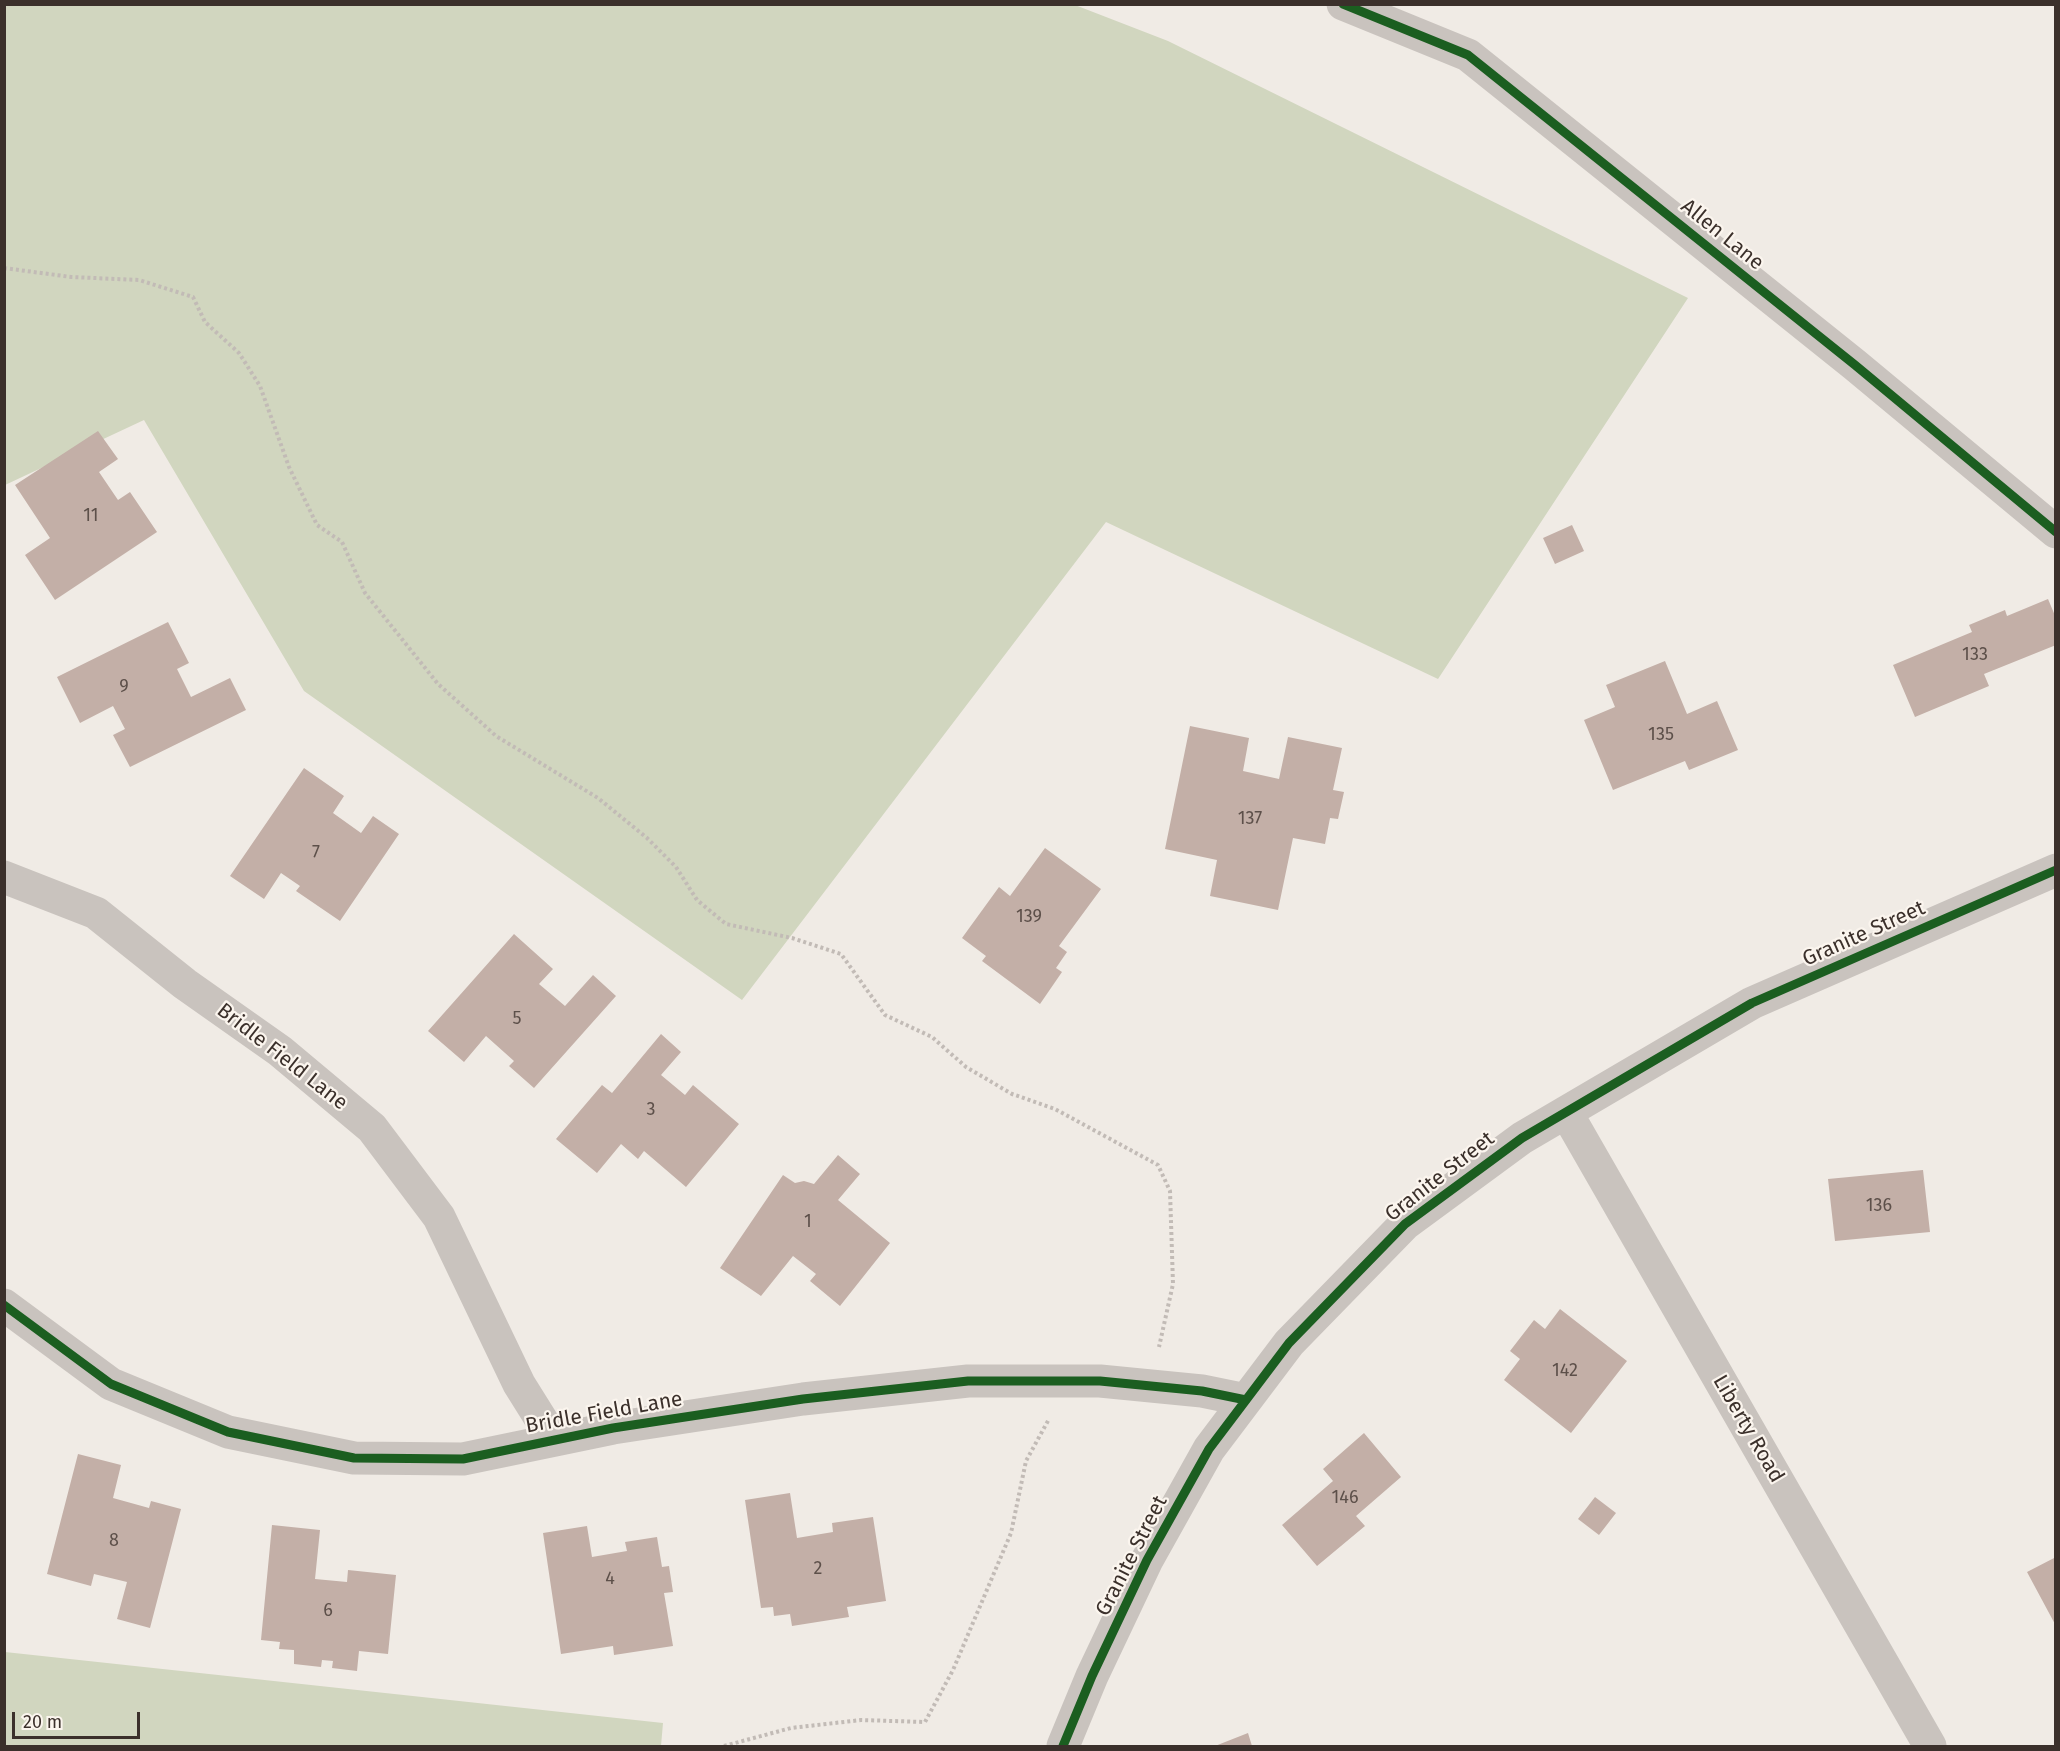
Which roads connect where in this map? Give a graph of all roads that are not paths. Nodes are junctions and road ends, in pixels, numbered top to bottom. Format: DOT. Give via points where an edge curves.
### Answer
graph roads {
  1 [pos="1343,4"];
  2 [pos="2055,532"];
  3 [pos="2055,870"];
  4 [pos="4,877"];
  5 [pos="1566,1112"];
  6 [pos="4,1305"];
  7 [pos="1246,1400"];
  8 [pos="554,1440"];
  9 [pos="1063,1746"];
  10 [pos="1930,1746"];
  1 -- 2 [label="street, Allen Lane" via="1468,55 1855,365"];
  3 -- 5 [label="street, Granite Street" via="1752,1003"];
  4 -- 8 [label="street, Bridle Field Lane" via="96,913 185,984 280,1051 372,1128 439,1217 519,1384"];
  5 -- 7 [label="street, Granite Street" via="1522,1138 1405,1224 1289,1343"];
  5 -- 10 [label="street, Liberty Road"];
  6 -- 8 [label="street, Bridle Field Lane" via="111,1384 228,1432 354,1458 463,1459"];
  7 -- 8 [label="street, Bridle Field Lane" via="1150,1386 1071,1381 968,1382 803,1399"];
  7 -- 9 [label="street, Granite Street" via="1209,1449 1147,1560"];
}
